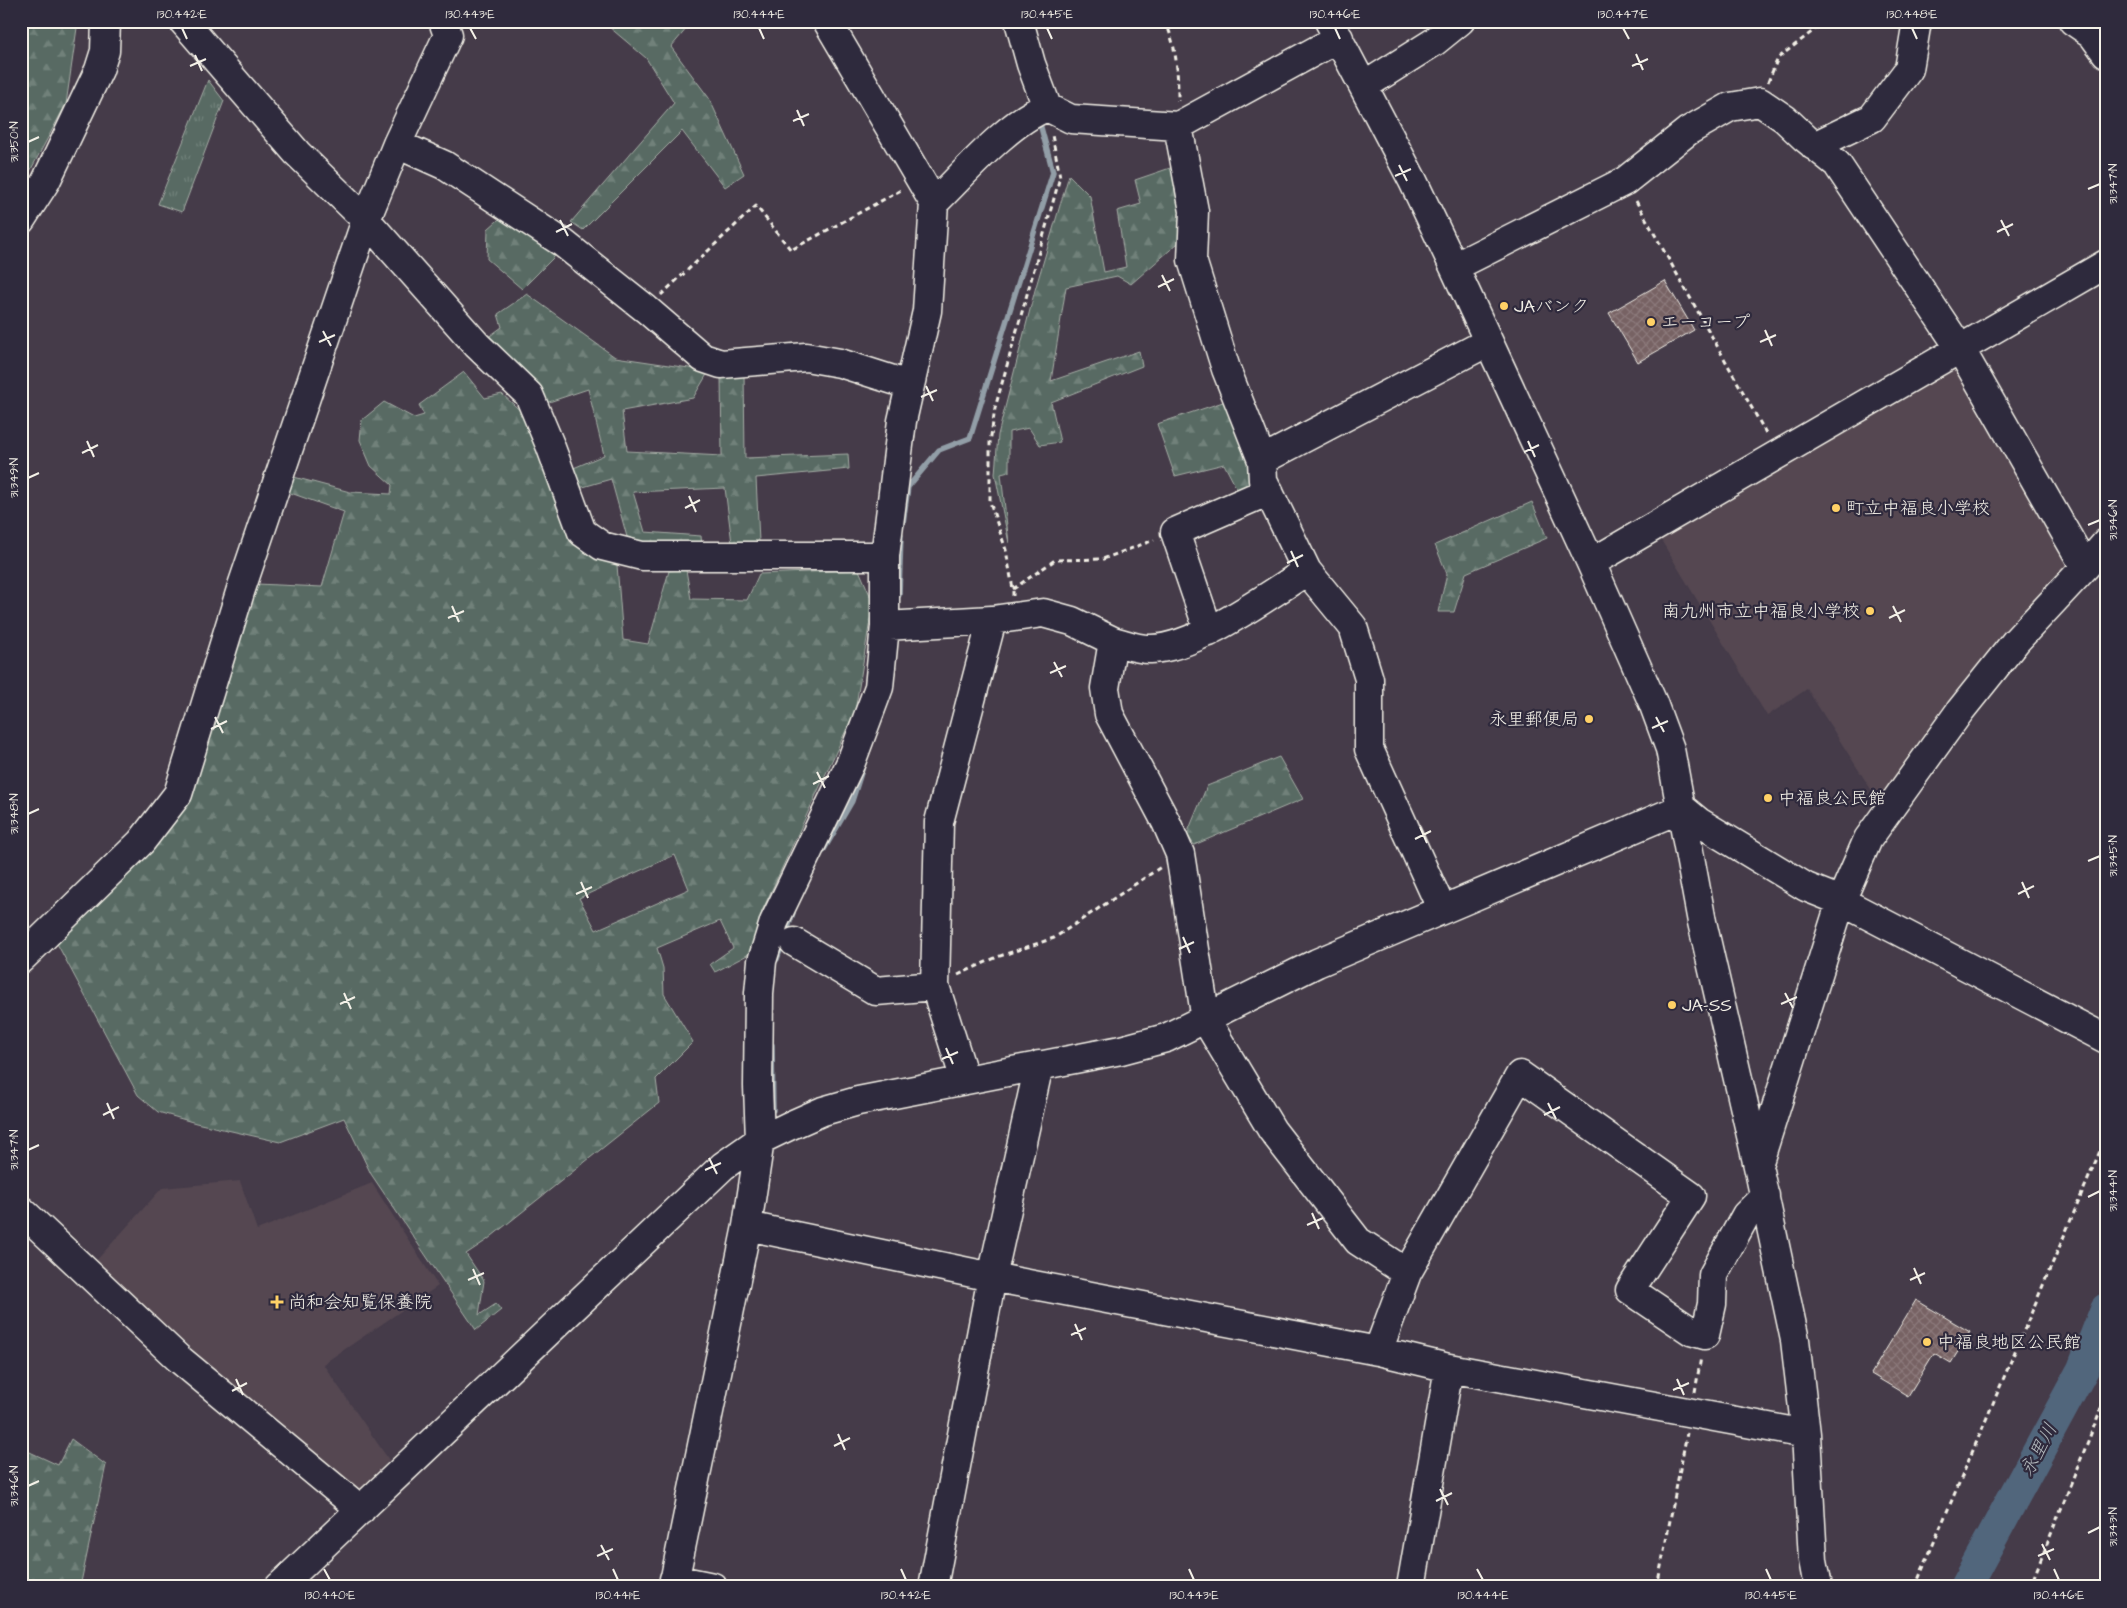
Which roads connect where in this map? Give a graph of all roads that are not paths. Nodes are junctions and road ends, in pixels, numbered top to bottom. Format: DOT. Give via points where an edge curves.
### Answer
graph roads {
  1 [pos="106,21"];
  2 [pos="183,21"];
  3 [pos="443,21"];
  4 [pos="827,21"];
  5 [pos="1019,21"];
  6 [pos="1460,21"];
  7 [pos="1917,21"];
  8 [pos="2073,21"];
  9 [pos="1334,30"];
  10 [pos="2106,53"];
  11 [pos="1364,86"];
  12 [pos="1040,111"];
  13 [pos="1178,126"];
  14 [pos="397,144"];
  15 [pos="1814,146"];
  16 [pos="934,203"];
  17 [pos="21,220"];
  18 [pos="366,220"];
  19 [pos="2106,264"];
  20 [pos="1454,267"];
  21 [pos="1488,342"];
  22 [pos="1961,350"];
  23 [pos="909,385"];
  24 [pos="1262,460"];
  25 [pos="1269,491"];
  26 [pos="2106,543"];
  27 [pos="885,556"];
  28 [pos="1591,563"];
  29 [pos="2085,567"];
  30 [pos="1307,571"];
  31 [pos="1001,618"];
  32 [pos="895,626"];
  33 [pos="1209,632"];
  34 [pos="1114,641"];
  35 [pos="1682,808"];
  36 [pos="1841,901"];
  37 [pos="1442,910"];
  38 [pos="794,942"];
  39 [pos="21,959"];
  40 [pos="935,986"];
  41 [pos="1206,1020"];
  42 [pos="2106,1039"];
  43 [pos="1039,1065"];
  44 [pos="965,1080"];
  45 [pos="760,1140"];
  46 [pos="1758,1166"];
  47 [pos="1765,1196"];
  48 [pos="21,1210"];
  49 [pos="747,1226"];
  50 [pos="1407,1273"];
  51 [pos="992,1277"];
  52 [pos="1378,1351"];
  53 [pos="1449,1368"];
  54 [pos="1806,1434"];
  55 [pos="361,1510"];
  56 [pos="673,1583"];
  57 [pos="287,1584"];
  58 [pos="713,1587"];
  59 [pos="933,1587"];
  60 [pos="1410,1587"];
  61 [pos="1818,1587"];
  1 -- 17 [label="street" via="105,51 98,70 46,181"];
  2 -- 18 [label="street" via="296,152"];
  3 -- 14 [label="street" via="448,35"];
  4 -- 16 [label="street"];
  5 -- 12 [label="street"];
  6 -- 11 [label="street" via="1434,42"];
  7 -- 15 [label="street" via="1909,69 1872,118"];
  8 -- 10 [label="street" via="2092,34"];
  9 -- 11 [label="street"];
  9 -- 13 [label="street"];
  11 -- 20 [label="street"];
  12 -- 13 [label="street" via="1071,119"];
  12 -- 16 [label="street" via="1013,126"];
  13 -- 24 [label="street" via="1194,211 1192,260 1226,370"];
  14 -- 18 [label="street"];
  14 -- 23 [label="street" via="444,165 563,242 703,358 721,364 806,357"];
  15 -- 20 [label="street" via="1785,118 1760,102 1730,107 1688,132 1625,180"];
  15 -- 22 [label="street" via="1837,164"];
  16 -- 23 [label="street" via="927,311"];
  18 -- 27 [label="street" via="476,345 529,395 582,532 602,546 642,556"];
  18 -- 39 [label="street" via="241,589 178,794 141,842"];
  19 -- 22 [label="street"];
  20 -- 21 [label="street"];
  21 -- 24 [label="street"];
  21 -- 28 [label="street"];
  22 -- 28 [label="street" via="1777,453"];
  22 -- 29 [label="street"];
  23 -- 27 [label="street"];
  24 -- 25 [label="street" via="1263,480"];
  25 -- 30 [label="street"];
  25 -- 33 [label="street" via="1175,532"];
  26 -- 29 [label="street"];
  27 -- 32 [label="street"];
  28 -- 35 [label="street" via="1663,731"];
  29 -- 36 [label="street" via="2016,641 1960,711 1868,839"];
  30 -- 33 [label="street"];
  30 -- 37 [label="street" via="1352,628 1369,680 1369,749"];
  31 -- 32 [label="street"];
  31 -- 34 [label="street" via="1043,614 1072,621"];
  31 -- 40 [label="street" via="939,822"];
  32 -- 45 [label="street" via="879,687 851,762 774,922 762,961 759,993"];
  33 -- 34 [label="street" via="1170,647 1149,650"];
  34 -- 41 [label="street" via="1105,688 1108,714 1180,854"];
  35 -- 36 [label="street" via="1699,822 1806,887"];
  35 -- 37 [label="street"];
  35 -- 46 [label="street" via="1702,922"];
  36 -- 42 [label="street"];
  36 -- 46 [label="street"];
  37 -- 41 [label="street" via="1317,963"];
  38 -- 40 [label="street" via="876,991"];
  40 -- 44 [label="street"];
  41 -- 43 [label="street" via="1166,1038"];
  41 -- 50 [label="street" via="1272,1130 1358,1241"];
  43 -- 44 [label="street"];
  43 -- 51 [label="street"];
  44 -- 45 [label="street" via="858,1101 823,1112"];
  45 -- 49 [label="street"];
  45 -- 55 [label="street" via="716,1172"];
  46 -- 47 [label="street"];
  47 -- 50 [label="street" via="1746,1215 1713,1275 1712,1304 1705,1335 1691,1331 1630,1290 1691,1196 1520,1074"];
  47 -- 54 [label="street" via="1795,1340"];
  48 -- 55 [label="street" via="178,1358"];
  49 -- 51 [label="street"];
  49 -- 56 [label="street"];
  50 -- 52 [label="street"];
  51 -- 52 [label="street"];
  51 -- 59 [label="street"];
  52 -- 53 [label="street"];
  53 -- 54 [label="street"];
  53 -- 60 [label="street"];
  54 -- 61 [label="street" via="1813,1560"];
  55 -- 57 [label="street"];
  56 -- 58 [label="street"];
}
